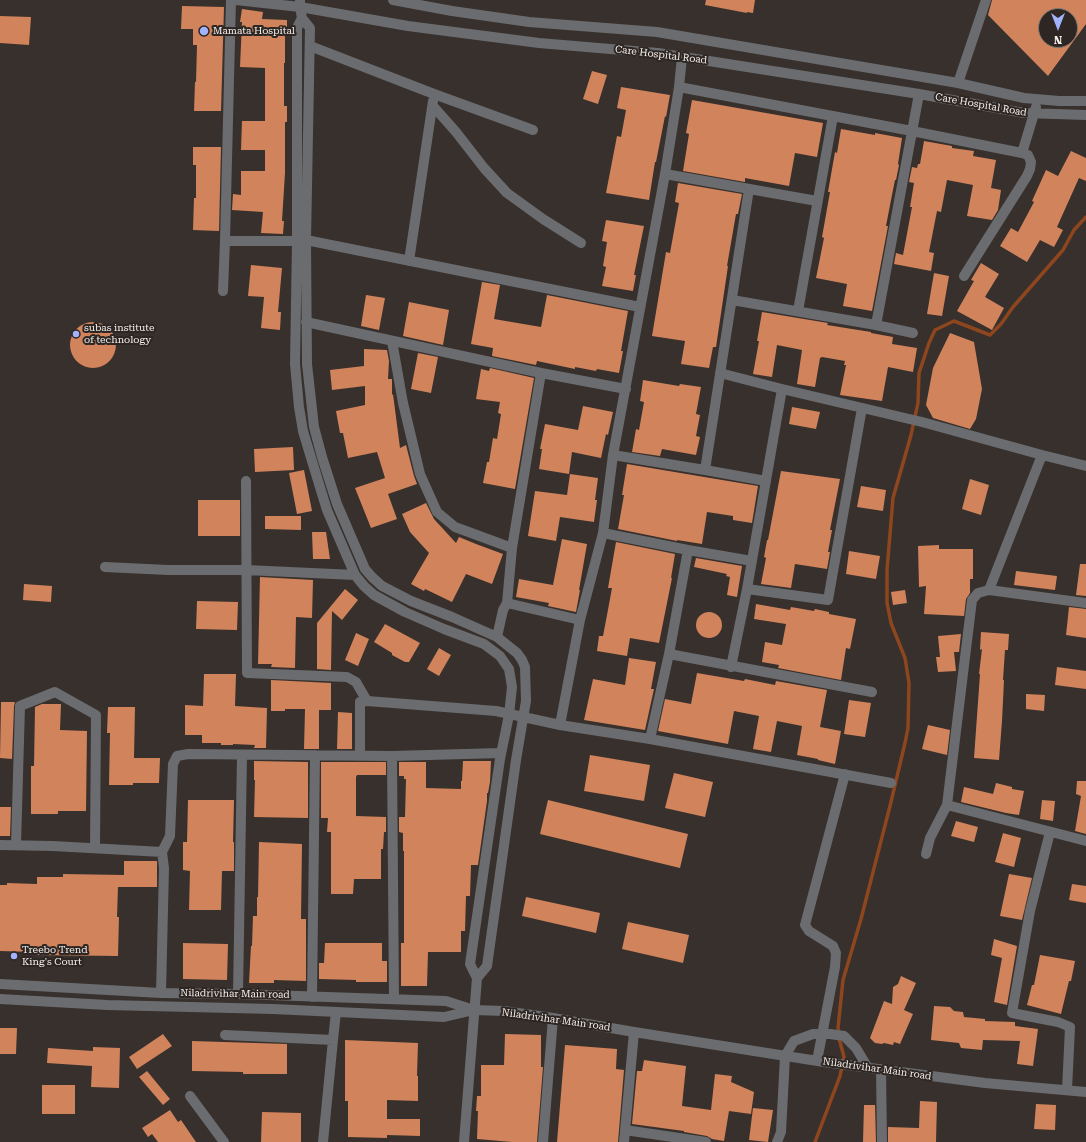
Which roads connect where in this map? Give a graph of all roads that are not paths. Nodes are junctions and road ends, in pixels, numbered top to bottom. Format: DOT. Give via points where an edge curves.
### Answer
graph roads {
  1 [pos="231,0"];
  2 [pos="236,0"];
  3 [pos="393,0"];
  4 [pos="986,0"];
  5 [pos="300,4"];
  6 [pos="302,18"];
  7 [pos="310,46"];
  8 [pos="682,57"];
  9 [pos="958,83"];
  10 [pos="679,87"];
  11 [pos="434,94"];
  12 [pos="919,94"];
  13 [pos="1038,99"];
  14 [pos="1086,101"];
  15 [pos="433,106"];
  16 [pos="1034,114"];
  17 [pos="1086,115"];
  18 [pos="833,116"];
  19 [pos="533,130"];
  20 [pos="912,131"];
  21 [pos="1022,153"];
  22 [pos="665,174"];
  23 [pos="749,189"];
  24 [pos="817,201"];
  25 [pos="225,241"];
  26 [pos="301,241"];
  27 [pos="581,243"];
  28 [pos="409,261"];
  29 [pos="964,276"];
  30 [pos="223,291"];
  31 [pos="732,300"];
  32 [pos="640,307"];
  33 [pos="798,311"];
  34 [pos="306,322"];
  35 [pos="876,325"];
  36 [pos="913,333"];
  37 [pos="392,341"];
  38 [pos="295,364"];
  39 [pos="307,364"];
  40 [pos="541,373"];
  41 [pos="720,373"];
  42 [pos="626,389"];
  43 [pos="782,389"];
  44 [pos="862,408"];
  45 [pos="613,455"];
  46 [pos="1042,455"];
  47 [pos="1086,466"];
  48 [pos="705,470"];
  49 [pos="246,481"];
  50 [pos="766,481"];
  51 [pos="603,533"];
  52 [pos="512,548"];
  53 [pos="688,550"];
  54 [pos="752,561"];
  55 [pos="104,567"];
  56 [pos="246,570"];
  57 [pos="355,576"];
  58 [pos="747,589"];
  59 [pos="989,590"];
  60 [pos="507,603"];
  61 [pos="1086,603"];
  62 [pos="580,620"];
  63 [pos="497,637"];
  64 [pos="670,654"];
  65 [pos="732,667"];
  66 [pos="872,692"];
  67 [pos="367,701"];
  68 [pos="509,715"];
  69 [pos="524,717"];
  70 [pos="560,725"];
  71 [pos="650,739"];
  72 [pos="501,753"];
  73 [pos="242,755"];
  74 [pos="315,756"];
  75 [pos="360,756"];
  76 [pos="392,756"];
  77 [pos="845,774"];
  78 [pos="891,783"];
  79 [pos="947,805"];
  80 [pos="1050,832"];
  81 [pos="1086,841"];
  82 [pos="0,845"];
  83 [pos="16,845"];
  84 [pos="95,848"];
  85 [pos="162,852"];
  86 [pos="926,854"];
  87 [pos="476,978"];
  88 [pos="0,984"];
  89 [pos="160,993"];
  90 [pos="238,994"];
  91 [pos="312,997"];
  92 [pos="0,999"];
  93 [pos="394,999"];
  94 [pos="474,1010"];
  95 [pos="336,1012"];
  96 [pos="553,1018"];
  97 [pos="634,1032"];
  98 [pos="822,1034"];
  99 [pos="225,1035"];
  100 [pos="333,1040"];
  101 [pos="785,1056"];
  102 [pos="821,1061"];
  103 [pos="868,1068"];
  104 [pos="881,1069"];
  105 [pos="1067,1090"];
  106 [pos="1086,1092"];
  107 [pos="190,1096"];
  108 [pos="624,1130"];
  109 [pos="224,1142"];
  110 [pos="324,1142"];
  111 [pos="464,1142"];
  112 [pos="543,1142"];
  113 [pos="624,1142"];
  114 [pos="706,1142"];
  115 [pos="777,1142"];
  116 [pos="882,1142"];
  1 -- 25 [label="street"];
  2 -- 5 [label="street, Care Hospital Road"];
  3 -- 9 [label="street, Care Hospital Road" via="529,22 657,32"];
  4 -- 9 [label="street"];
  5 -- 6 [label="street"];
  5 -- 8 [label="street, Care Hospital Road" via="408,26 539,43"];
  6 -- 7 [label="street" via="310,28"];
  6 -- 26 [label="street" via="296,28"];
  7 -- 11 [label="street"];
  7 -- 26 [label="street"];
  8 -- 10 [label="street"];
  8 -- 12 [label="street, Care Hospital Road"];
  9 -- 13 [label="street, Care Hospital Road"];
  10 -- 18 [label="street"];
  10 -- 22 [label="street"];
  11 -- 15 [label="street"];
  11 -- 19 [label="street"];
  12 -- 16 [label="street, Care Hospital Road"];
  12 -- 20 [label="street"];
  13 -- 14 [label="street, Care Hospital Road"];
  13 -- 16 [label="street"];
  15 -- 27 [label="street" via="508,193"];
  15 -- 28 [label="street"];
  16 -- 17 [label="street, Care Hospital Road"];
  16 -- 21 [label="street"];
  18 -- 20 [label="street"];
  18 -- 24 [label="street"];
  20 -- 21 [label="street"];
  20 -- 35 [label="street"];
  21 -- 29 [label="street" via="1028,155 1030,169"];
  22 -- 23 [label="street"];
  22 -- 32 [label="street"];
  23 -- 24 [label="street"];
  23 -- 31 [label="street"];
  24 -- 33 [label="street"];
  25 -- 26 [label="street"];
  25 -- 30 [label="street"];
  26 -- 28 [label="street"];
  26 -- 34 [label="street"];
  26 -- 38 [label="street"];
  28 -- 32 [label="street"];
  31 -- 33 [label="street"];
  31 -- 41 [label="street"];
  32 -- 42 [label="street"];
  33 -- 35 [label="street"];
  34 -- 37 [label="street"];
  34 -- 39 [label="street"];
  35 -- 36 [label="street"];
  37 -- 40 [label="street"];
  37 -- 52 [label="street" via="403,403 420,474 436,512 455,527"];
  38 -- 39 [label="street"];
  38 -- 57 [label="street" via="303,431 327,510"];
  39 -- 63 [label="street" via="314,427 322,457 337,504 365,569 390,591"];
  40 -- 42 [label="street"];
  40 -- 52 [label="street"];
  41 -- 43 [label="street"];
  41 -- 48 [label="street"];
  42 -- 45 [label="street"];
  43 -- 44 [label="street"];
  43 -- 50 [label="street"];
  44 -- 46 [label="street"];
  44 -- 58 [label="street" via="828,600"];
  45 -- 48 [label="street"];
  45 -- 51 [label="street"];
  46 -- 47 [label="street"];
  46 -- 59 [label="street"];
  48 -- 50 [label="street"];
  49 -- 56 [label="street"];
  50 -- 54 [label="street"];
  51 -- 53 [label="street"];
  51 -- 62 [label="street"];
  52 -- 60 [label="street"];
  53 -- 54 [label="street"];
  53 -- 64 [label="street"];
  54 -- 58 [label="street"];
  55 -- 56 [label="street"];
  56 -- 57 [label="street"];
  56 -- 67 [label="street" via="247,673 347,677 356,682"];
  57 -- 68 [label="street" via="384,601 444,629 484,644 500,656 509,669 512,687"];
  58 -- 65 [label="street"];
  59 -- 61 [label="street"];
  59 -- 79 [label="street" via="978,593 972,600"];
  60 -- 62 [label="street"];
  60 -- 63 [label="street"];
  62 -- 70 [label="street"];
  63 -- 69 [label="street" via="517,653 525,667"];
  64 -- 65 [label="street"];
  64 -- 71 [label="street"];
  65 -- 66 [label="street"];
  67 -- 68 [label="street" via="496,711"];
  67 -- 75 [label="street" via="360,702"];
  68 -- 69 [label="street"];
  68 -- 72 [label="street"];
  69 -- 70 [label="street"];
  69 -- 87 [label="street" via="487,966"];
  70 -- 71 [label="street"];
  71 -- 77 [label="street"];
  72 -- 76 [label="street"];
  72 -- 87 [label="street" via="470,964"];
  73 -- 74 [label="street"];
  73 -- 85 [label="street" via="177,756 173,764 170,836"];
  73 -- 90 [label="street"];
  74 -- 75 [label="street"];
  74 -- 91 [label="street"];
  75 -- 76 [label="street"];
  76 -- 93 [label="street"];
  77 -- 78 [label="street"];
  77 -- 98 [label="street" via="805,925 808,931 833,946 836,953"];
  79 -- 80 [label="street"];
  79 -- 86 [label="street" via="930,838"];
  80 -- 81 [label="street"];
  80 -- 105 [label="street" via="1030,911 1012,1013 1058,1022 1070,1027"];
  82 -- 83 [label="street"];
  83 -- 84 [label="street"];
  83 -- 84 [label="street" via="20,706 55,692 96,715"];
  84 -- 85 [label="street"];
  85 -- 89 [label="street" via="164,868"];
  87 -- 94 [label="street"];
  88 -- 89 [label="street, Niladrivihar Main road"];
  89 -- 90 [label="street, Niladrivihar Main road"];
  90 -- 91 [label="street, Niladrivihar Main road"];
  91 -- 93 [label="street, Niladrivihar Main road"];
  92 -- 95 [label="street"];
  93 -- 94 [label="street, Niladrivihar Main road" via="446,1001"];
  94 -- 95 [label="street" via="444,1017"];
  94 -- 96 [label="street, Niladrivihar Main road"];
  94 -- 111 [label="street"];
  95 -- 100 [label="street"];
  96 -- 97 [label="street, Niladrivihar Main road"];
  96 -- 112 [label="street"];
  97 -- 101 [label="street, Niladrivihar Main road"];
  97 -- 108 [label="street"];
  98 -- 101 [label="street" via="813,1034 794,1041"];
  98 -- 102 [label="street"];
  98 -- 103 [label="street" via="844,1036 856,1048"];
  99 -- 100 [label="street"];
  100 -- 110 [label="street"];
  101 -- 102 [label="street, Niladrivihar Main road"];
  101 -- 115 [label="street" via="781,1132"];
  102 -- 103 [label="street, Niladrivihar Main road"];
  103 -- 104 [label="street, Niladrivihar Main road"];
  104 -- 105 [label="street, Niladrivihar Main road" via="986,1083"];
  104 -- 116 [label="street"];
  105 -- 106 [label="street, Niladrivihar Main road"];
  107 -- 109 [label="street"];
  108 -- 113 [label="street"];
  108 -- 114 [label="street"];
}
